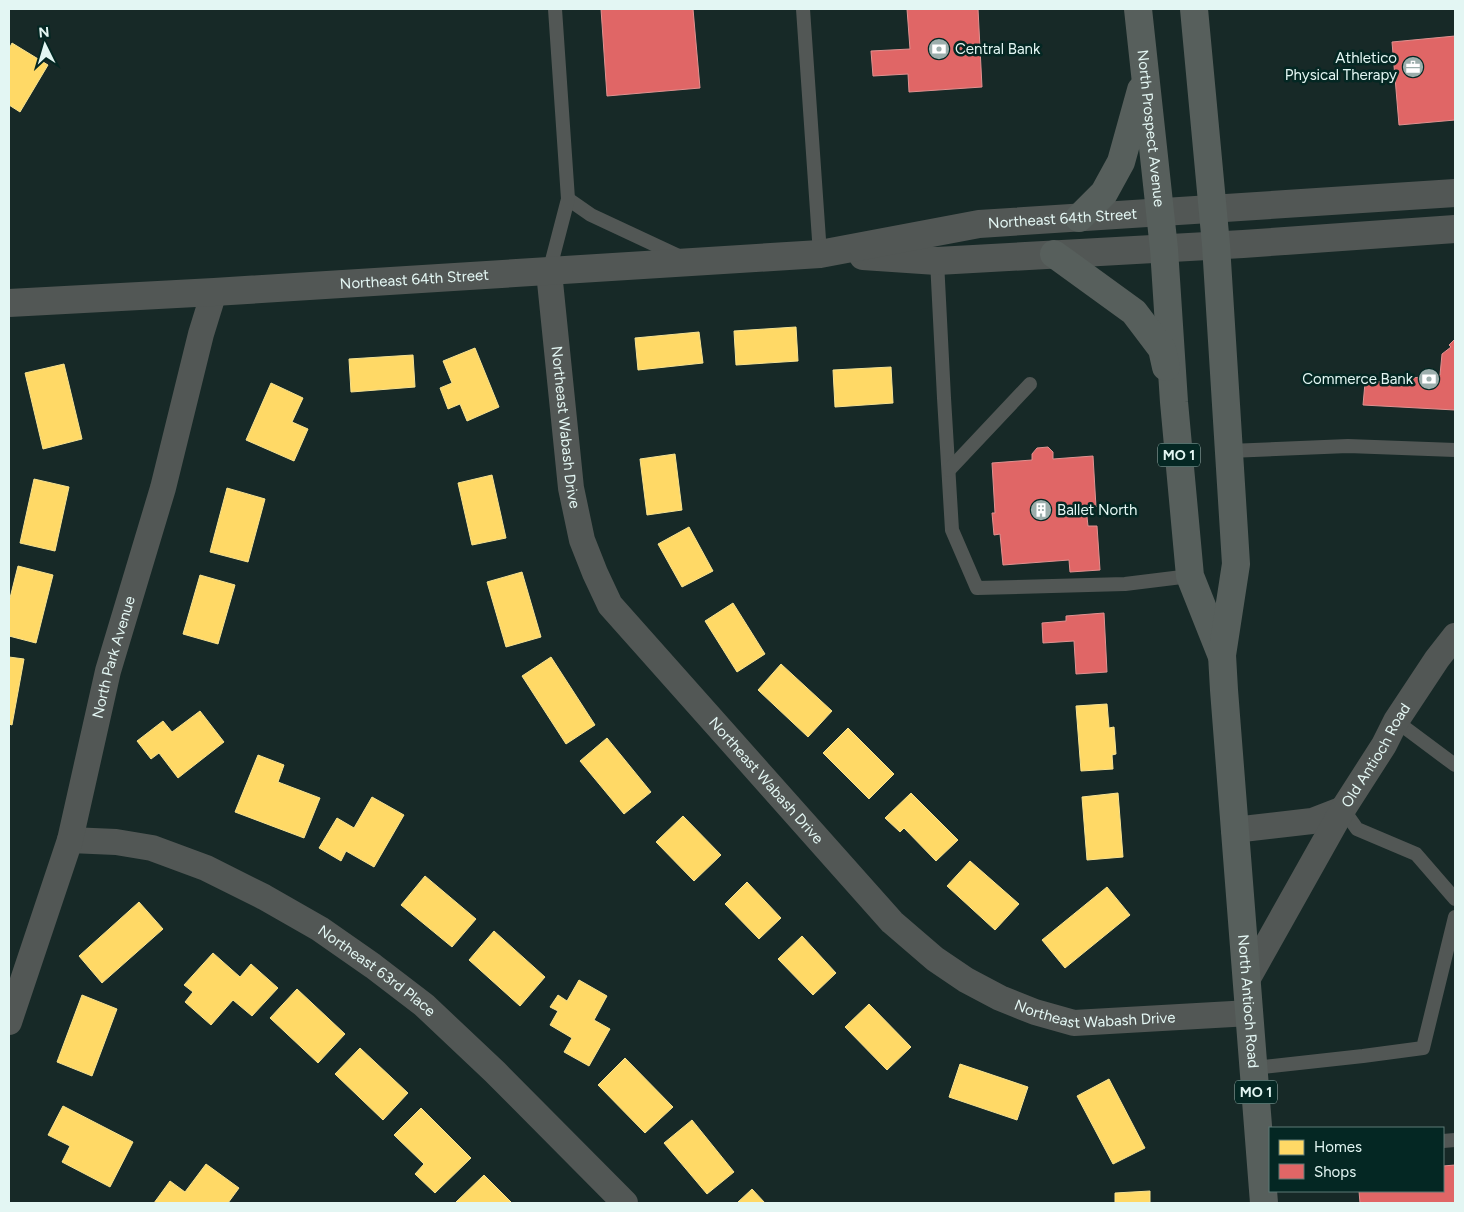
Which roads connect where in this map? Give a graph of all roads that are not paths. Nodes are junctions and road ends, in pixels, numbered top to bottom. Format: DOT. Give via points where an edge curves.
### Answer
graph roads {
  1 [pos="555,9"];
  2 [pos="804,9"];
  3 [pos="1138,9"];
  4 [pos="1194,9"];
  5 [pos="1145,77"];
  6 [pos="1455,193"];
  7 [pos="568,200"];
  8 [pos="1212,209"];
  9 [pos="1160,212"];
  10 [pos="1079,218"];
  11 [pos="1455,229"];
  12 [pos="1216,245"];
  13 [pos="1164,248"];
  14 [pos="820,254"];
  15 [pos="1054,254"];
  16 [pos="937,260"];
  17 [pos="691,262"];
  18 [pos="549,272"];
  19 [pos="214,292"];
  20 [pos="9,303"];
  21 [pos="1030,384"];
  22 [pos="1174,402"];
  23 [pos="1455,450"];
  24 [pos="1229,452"];
  25 [pos="948,470"];
  26 [pos="1190,576"];
  27 [pos="1455,636"];
  28 [pos="1222,655"];
  29 [pos="1396,721"];
  30 [pos="1455,765"];
  31 [pos="1343,809"];
  32 [pos="1234,830"];
  33 [pos="70,840"];
  34 [pos="1455,899"];
  35 [pos="1455,917"];
  36 [pos="1246,980"];
  37 [pos="1250,1012"];
  38 [pos="9,1022"];
  39 [pos="1254,1068"];
  40 [pos="1266,1156"];
  41 [pos="625,1203"];
  42 [pos="1264,1203"];
  1 -- 7 [label="lane"];
  2 -- 14 [label="lane"];
  3 -- 5 [label="main road, North Prospect Avenue / MO 1"];
  4 -- 8 [label="main road, MO 1"];
  5 -- 9 [label="main road, North Prospect Avenue / MO 1"];
  5 -- 10 [label="main road" via="1121,162 1104,193"];
  6 -- 8 [label="street, Northeast 64th Street"];
  7 -- 17 [label="lane" via="591,215"];
  7 -- 18 [label="lane"];
  8 -- 9 [label="street, Northeast 64th Street"];
  8 -- 12 [label="main road, MO 1"];
  9 -- 10 [label="street, Northeast 64th Street"];
  9 -- 13 [label="main road, North Prospect Avenue / MO 1"];
  10 -- 14 [label="street, Northeast 64th Street" via="979,224"];
  11 -- 12 [label="street, Northeast 64th Street"];
  12 -- 13 [label="street, Northeast 64th Street"];
  12 -- 24 [label="main road, MO 1"];
  13 -- 15 [label="street, Northeast 64th Street"];
  13 -- 22 [label="main road, MO 1"];
  14 -- 16 [label="street, Northeast 64th Street"];
  14 -- 17 [label="street, Northeast 64th Street"];
  15 -- 16 [label="street, Northeast 64th Street"];
  15 -- 22 [label="main road" via="1134,312 1162,349"];
  16 -- 25 [label="lane"];
  17 -- 18 [label="street, Northeast 64th Street"];
  18 -- 19 [label="street, Northeast 64th Street"];
  18 -- 37 [label="street, Northeast Wabash Drive" via="571,488 582,540 610,605 892,922 935,959 966,980 1035,1012 1074,1023"];
  19 -- 20 [label="street, Northeast 64th Street"];
  19 -- 33 [label="street, North Park Avenue" via="163,488 108,671"];
  21 -- 25 [label="lane"];
  22 -- 26 [label="main road, MO 1"];
  23 -- 24 [label="lane" via="1348,446"];
  24 -- 28 [label="main road, MO 1" via="1236,564"];
  25 -- 26 [label="lane" via="952,530 977,588 1125,584"];
  26 -- 28 [label="main road, MO 1"];
  27 -- 29 [label="street, Old Antioch Road"];
  28 -- 32 [label="main road, MO 1"];
  29 -- 30 [label="lane"];
  29 -- 31 [label="street, Old Antioch Road"];
  31 -- 32 [label="street, Old Antioch Road" via="1312,821"];
  31 -- 34 [label="lane" via="1357,829 1416,854"];
  31 -- 36 [label="street"];
  32 -- 36 [label="main road, North Antioch Road / MO 1"];
  33 -- 38 [label="street, North Park Avenue"];
  33 -- 41 [label="street, Northeast 63rd Place" via="152,848 206,868 320,929 424,1005"];
  35 -- 39 [label="lane" via="1423,1048"];
  36 -- 37 [label="main road, North Antioch Road / MO 1"];
  37 -- 39 [label="main road, North Antioch Road / MO 1"];
  39 -- 40 [label="main road, North Antioch Road / MO 1"];
  40 -- 42 [label="main road, North Antioch Road / MO 1"];
}
